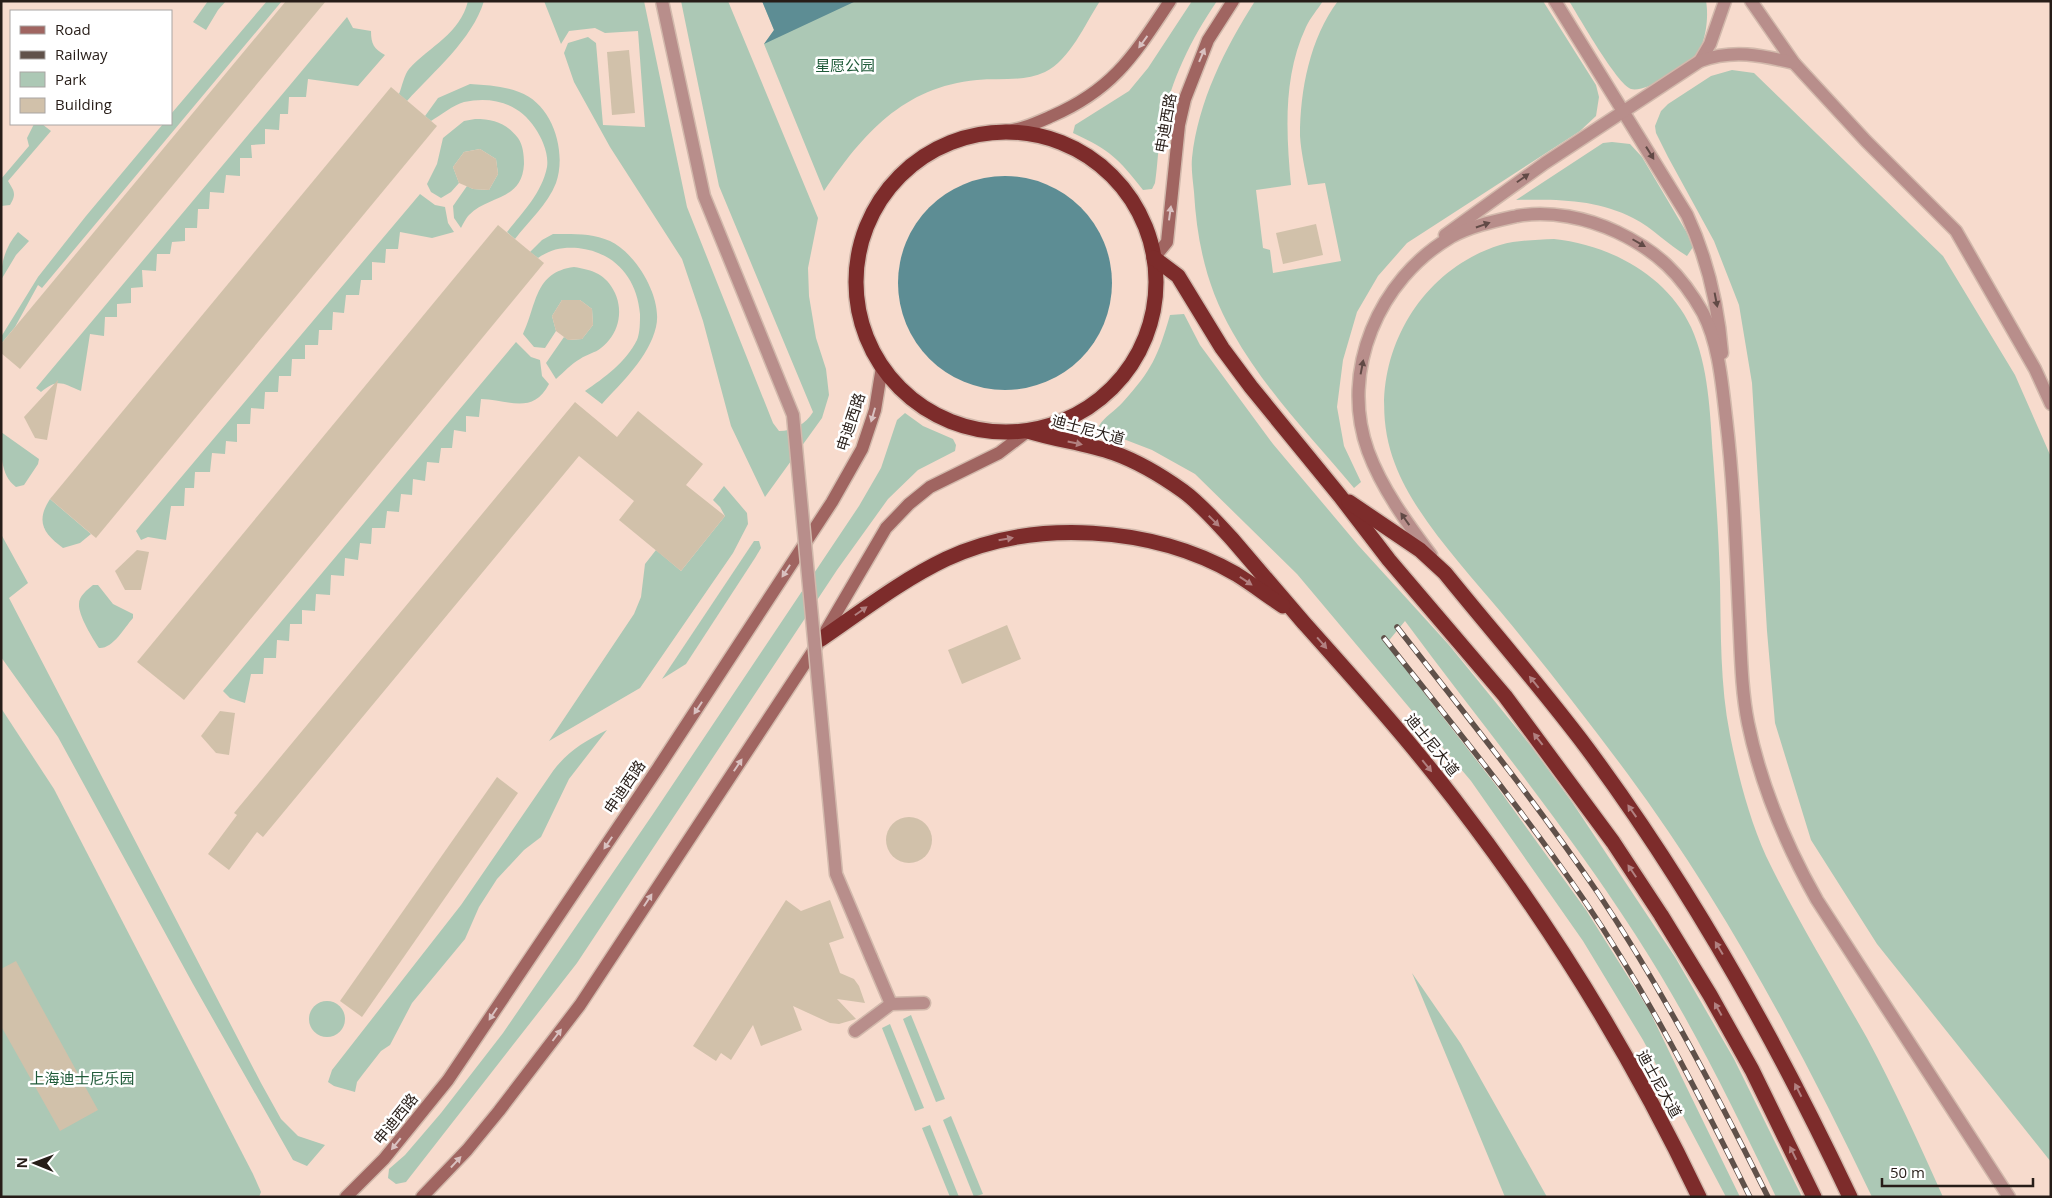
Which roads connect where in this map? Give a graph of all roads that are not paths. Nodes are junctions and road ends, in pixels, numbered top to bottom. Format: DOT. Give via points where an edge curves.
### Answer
graph roads {
  1 [pos="662,1"];
  2 [pos="1170,1"];
  3 [pos="1233,1"];
  4 [pos="1555,1"];
  5 [pos="1725,1"];
  6 [pos="1752,1"];
  7 [pos="1700,62"];
  8 [pos="1794,63"];
  9 [pos="1624,112"];
  10 [pos="1002,131"];
  11 [pos="1154,258"];
  12 [pos="1416,262"];
  13 [pos="882,367"];
  14 [pos="2051,404"];
  15 [pos="1028,431"];
  16 [pos="1732,470"];
  17 [pos="1340,496"];
  18 [pos="1444,573"];
  19 [pos="1300,618"];
  20 [pos="821,639"];
  21 [pos="924,1003"];
  22 [pos="891,1004"];
  23 [pos="855,1031"];
  24 [pos="346,1197"];
  25 [pos="422,1197"];
  26 [pos="1699,1197"];
  27 [pos="1814,1197"];
  28 [pos="1850,1197"];
  29 [pos="2010,1197"];
  1 -- 22 [label="street, bridge" via="704,196 793,415 836,874"];
  2 -- 10 [label="street, one-way" via="1121,70 1098,92 1038,122"];
  11 -- 3 [label="street, 申迪西路, one-way" via="1166,242 1179,125 1185,99 1208,40"];
  4 -- 9 [label="street"];
  5 -- 7 [label="street"];
  6 -- 8 [label="street"];
  7 -- 8 [label="street" via="1733,53 1755,54"];
  7 -- 9 [label="street"];
  8 -- 14 [label="street" via="1956,231 2035,369"];
  12 -- 9 [label="street, one-way" via="1482,206"];
  9 -- 16 [label="street, one-way" via="1687,215 1708,268 1719,317"];
  10 -- 11 [label="highway" via="1038,134 1072,146 1102,165 1126,192 1144,223"];
  10 -- 13 [label="highway" via="972,134 920,158 897,177 866,226 858,255 858,303 868,341"];
  11 -- 15 [label="highway" via="1154,306 1140,351 1112,389 1073,417"];
  11 -- 17 [label="highway" via="1178,276 1250,387"];
  12 -- 16 [label="street, one-way" via="1452,237 1486,223 1522,215 1564,216 1600,224 1639,242 1662,258 1704,315 1714,343"];
  18 -- 12 [label="street, one-way" via="1381,480 1368,450 1361,415 1360,380 1367,340 1386,299"];
  13 -- 15 [label="highway" via="896,386 935,415 980,431"];
  13 -- 24 [label="street, 申迪西路, one-way" via="862,449 832,502 448,1080 384,1159"];
  15 -- 19 [label="highway, 迪士尼大道, one-way" via="1113,453 1142,465 1185,492 1216,522"];
  15 -- 20 [label="street" via="999,453 930,487 909,504 886,528"];
  16 -- 29 [label="street" via="1743,684 1748,722 1777,821 1817,900"];
  17 -- 18 [label="highway" via="1420,550"];
  27 -- 17 [label="highway, one-way" via="1752,1070 1661,915 1613,842 1505,696 1384,554"];
  28 -- 18 [label="highway, one-way" via="1780,1055 1689,898 1587,748"];
  20 -- 19 [label="highway, one-way" via="893,589 947,558 1000,540 1056,531 1155,542 1191,554 1236,574"];
  19 -- 26 [label="highway, 迪士尼大道, one-way" via="1392,723 1507,870 1604,1021"];
  25 -- 20 [label="street, one-way" via="500,1111 580,1004"];
  21 -- 22 [label="street"];
  22 -- 23 [label="street"];
}
